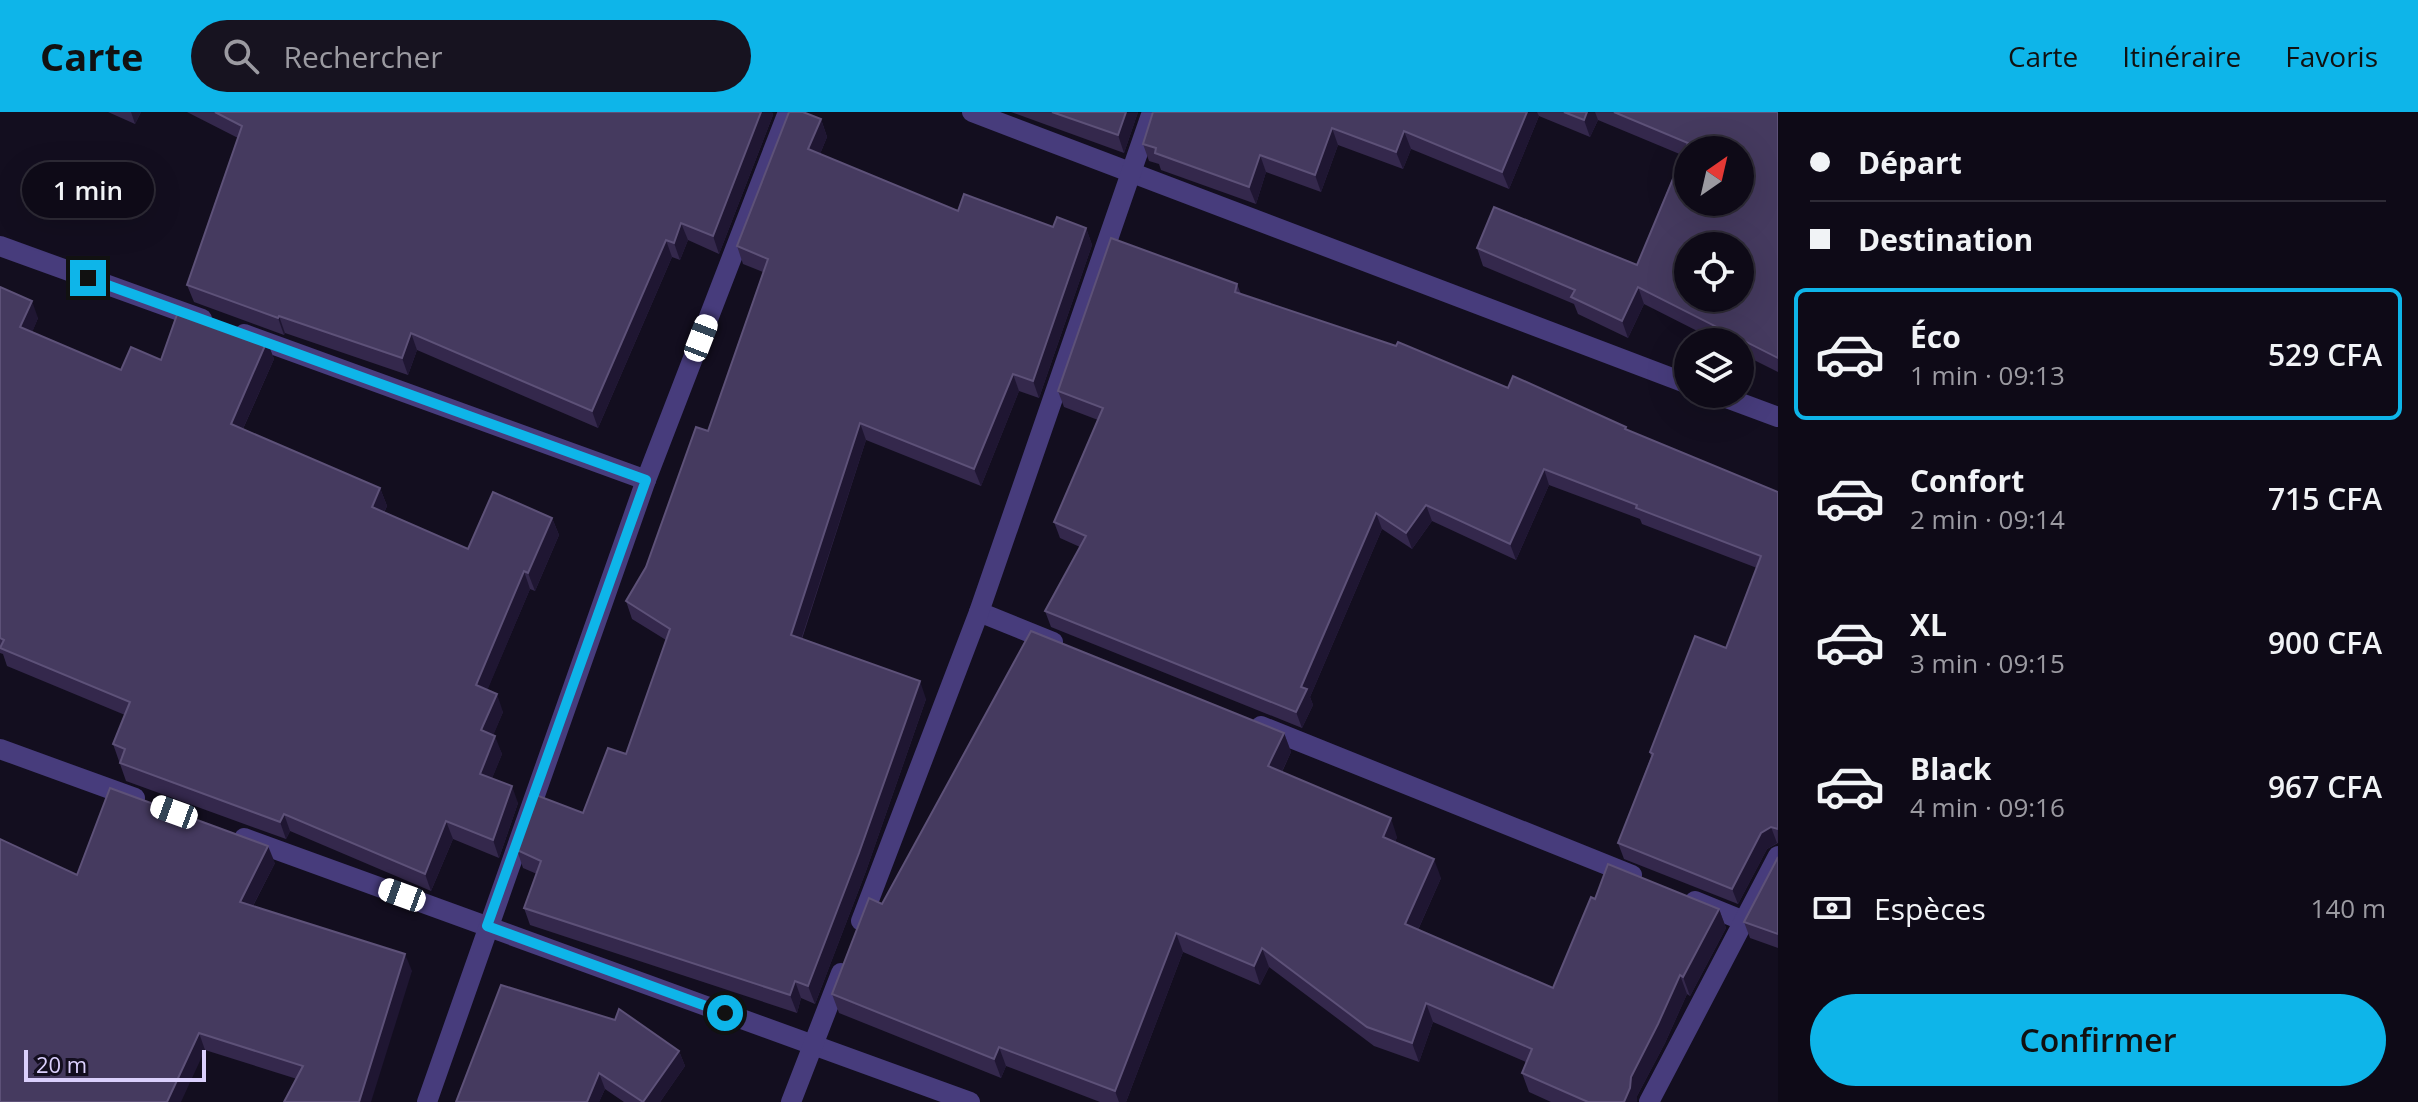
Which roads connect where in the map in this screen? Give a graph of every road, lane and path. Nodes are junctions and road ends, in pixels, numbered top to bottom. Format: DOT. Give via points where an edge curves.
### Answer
graph roads {
  1 [pos="788,112"];
  2 [pos="972,112"];
  3 [pos="1152,112"];
  4 [pos="1130,173"];
  5 [pos="0,246"];
  6 [pos="1674,379"];
  7 [pos="1754,408"];
  8 [pos="1778,417"];
  9 [pos="646,480"];
  10 [pos="979,612"];
  11 [pos="1067,647"];
  12 [pos="1244,719"];
  13 [pos="0,749"];
  14 [pos="150,803"];
  15 [pos="223,830"];
  16 [pos="1778,856"];
  17 [pos="1744,921"];
  18 [pos="487,926"];
  19 [pos="814,1045"];
  20 [pos="427,1102"];
  21 [pos="791,1102"];
  22 [pos="970,1102"];
  23 [pos="1649,1102"];
  1 -- 9 [label="street"];
  2 -- 4 [label="street"];
  3 -- 4 [label="street"];
  4 -- 6 [label="street"];
  4 -- 10 [label="street"];
  5 -- 9 [label="street"];
  7 -- 8 [label="street"];
  9 -- 18 [label="street"];
  10 -- 11 [label="street"];
  10 -- 19 [label="street"];
  12 -- 17 [label="street"];
  13 -- 14 [label="street"];
  15 -- 18 [label="street"];
  16 -- 17 [label="street"];
  17 -- 23 [label="street"];
  18 -- 19 [label="street"];
  18 -- 20 [label="street"];
  19 -- 21 [label="street"];
  19 -- 22 [label="street"];
}
